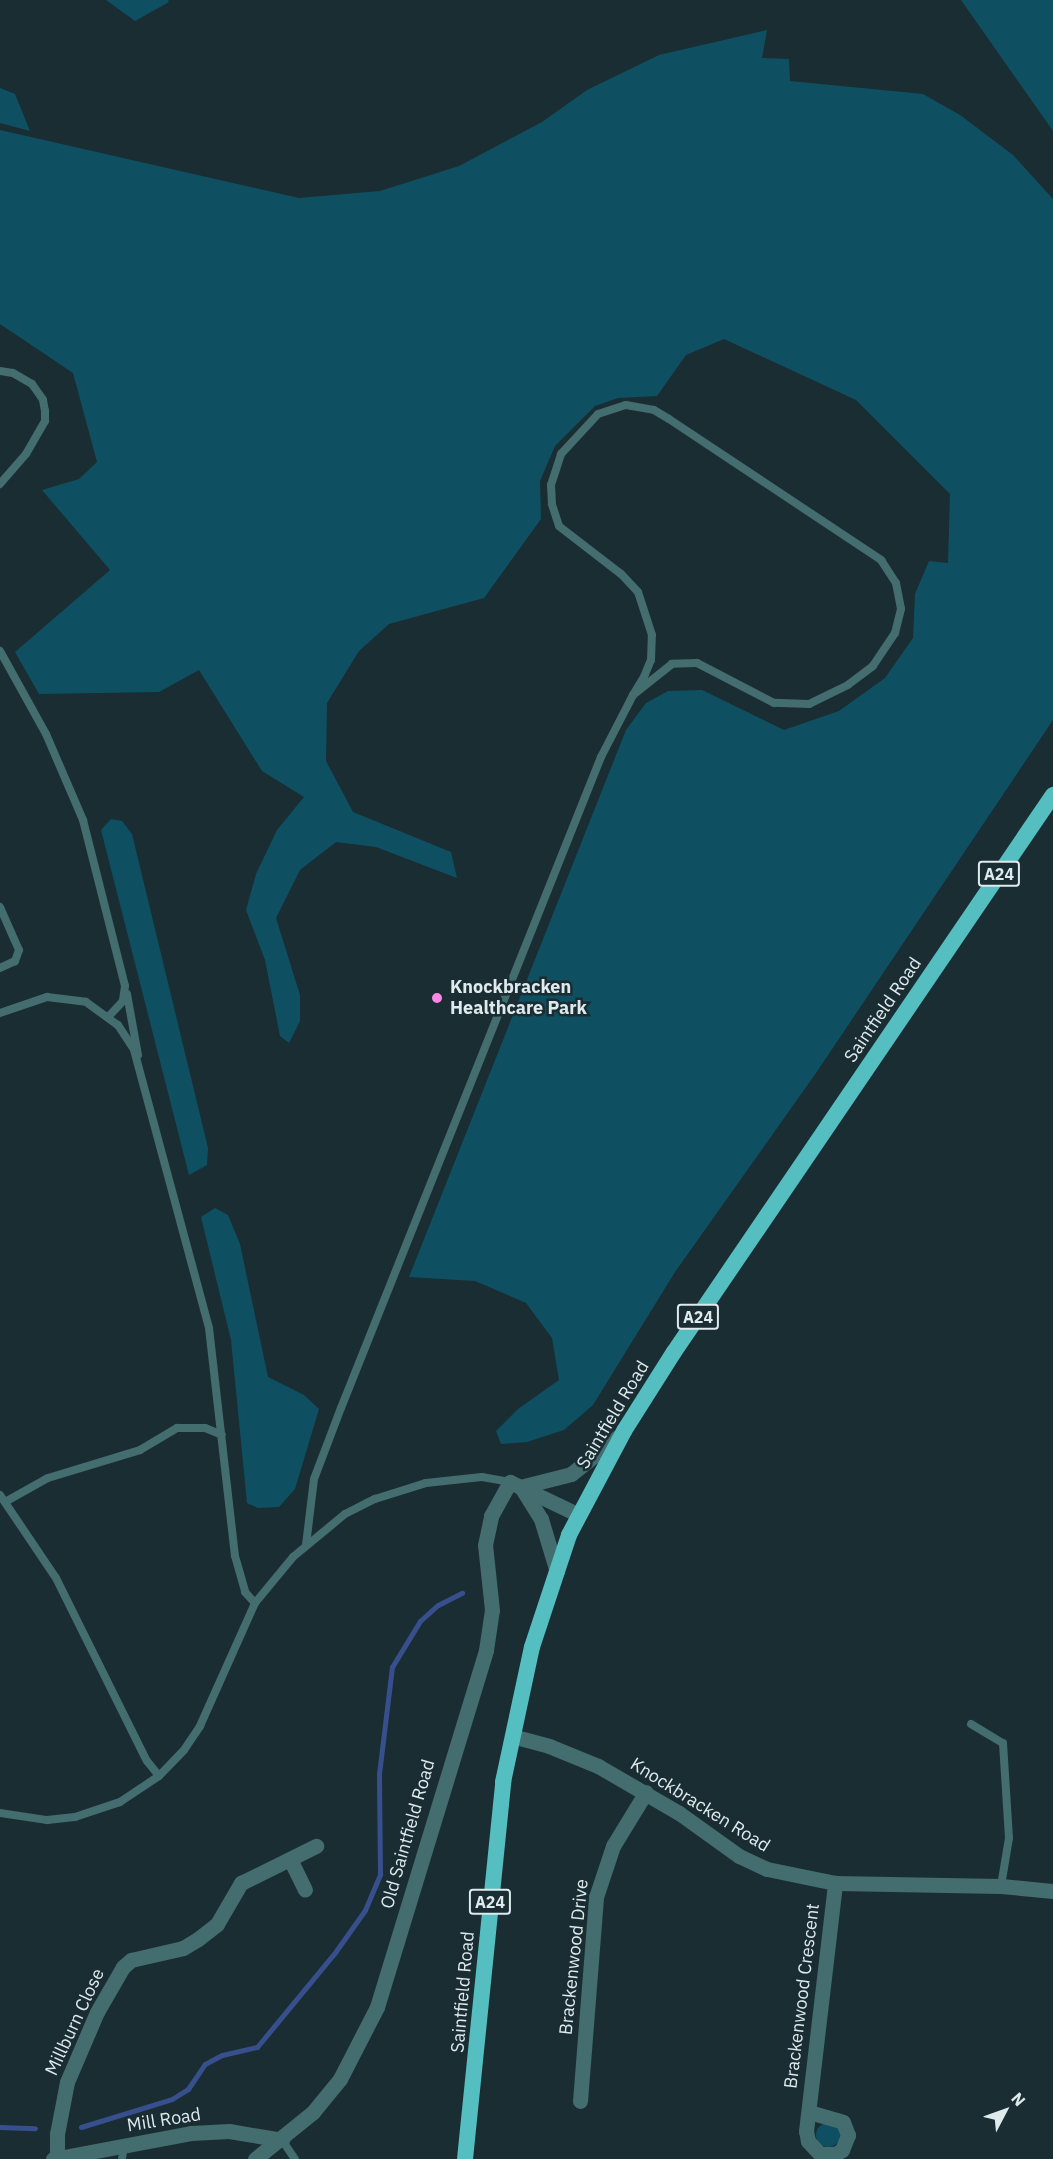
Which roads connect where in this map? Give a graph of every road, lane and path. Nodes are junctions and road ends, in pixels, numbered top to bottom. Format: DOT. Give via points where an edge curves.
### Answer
graph roads {
  1 [pos="0,371"];
  2 [pos="0,484"];
  3 [pos="0,651"];
  4 [pos="633,695"];
  5 [pos="1053,795"];
  6 [pos="0,907"];
  7 [pos="0,968"];
  8 [pos="125,986"];
  9 [pos="0,1013"];
  10 [pos="109,1016"];
  11 [pos="139,1066"];
  12 [pos="624,1431"];
  13 [pos="222,1435"];
  14 [pos="515,1484"];
  15 [pos="3,1499"];
  16 [pos="579,1515"];
  17 [pos="306,1545"];
  18 [pos="556,1572"];
  19 [pos="255,1603"];
  20 [pos="971,1724"];
  21 [pos="512,1736"];
  22 [pos="159,1776"];
  23 [pos="646,1792"];
  24 [pos="0,1813"];
  25 [pos="316,1846"];
  26 [pos="290,1859"];
  27 [pos="835,1883"];
  28 [pos="1001,1886"];
  29 [pos="305,1890"];
  30 [pos="1053,1891"];
  31 [pos="580,2101"];
  32 [pos="809,2112"];
  33 [pos="282,2140"];
  34 [pos="123,2152"];
  35 [pos="55,2159"];
  36 [pos="255,2159"];
  37 [pos="295,2159"];
  38 [pos="465,2159"];
  1 -- 2 [label="lane" via="13,373 32,384 40,393 45,411 35,438"];
  3 -- 8 [label="lane" via="46,734 77,801"];
  4 -- 4 [label="lane" via="644,677 653,647 643,602 621,574 559,526 551,485 561,454 587,423 612,408 626,405 654,410 669,419 881,560 896,583 900,609 895,633 873,666 848,685 809,704 774,703 697,663 672,664"];
  4 -- 17 [label="lane" via="601,757 341,1408 315,1479"];
  5 -- 12 [label="highway, Saintfield Road / A24"];
  6 -- 7 [label="lane" via="19,950 15,962"];
  8 -- 10 [label="lane" via="123,1001"];
  8 -- 11 [label="lane" via="137,1037"];
  9 -- 10 [label="lane" via="33,999 59,996 86,1002"];
  10 -- 11 [label="lane" via="128,1037"];
  11 -- 13 [label="lane" via="206,1317"];
  12 -- 14 [label="street" via="571,1474"];
  12 -- 16 [label="highway, Saintfield Road / A24"];
  13 -- 15 [label="lane" via="205,1428 177,1428 140,1450 48,1478"];
  13 -- 19 [label="lane" via="235,1556 246,1592"];
  14 -- 16 [label="street"];
  14 -- 17 [label="lane" via="482,1477 426,1483 375,1499 345,1514"];
  14 -- 18 [label="street" via="541,1519"];
  14 -- 33 [label="street, Old Saintfield Road" via="487,1531 492,1610 486,1650 377,2007 340,2079 313,2112"];
  15 -- 22 [label="lane" via="56,1578 147,1761"];
  16 -- 18 [label="highway, Saintfield Road / A24"];
  17 -- 19 [label="lane"];
  18 -- 21 [label="highway, Saintfield Road / A24" via="532,1647"];
  19 -- 22 [label="lane" via="200,1726"];
  20 -- 28 [label="lane" via="1003,1743 1009,1838"];
  21 -- 23 [label="street, Knockbracken Road" via="549,1746"];
  21 -- 38 [label="highway, Saintfield Road / A24" via="495,1852"];
  22 -- 24 [label="lane" via="120,1802 75,1817 47,1820"];
  23 -- 27 [label="street, Knockbracken Road" via="739,1856 767,1869"];
  23 -- 31 [label="street, Brackenwood Drive" via="613,1846 596,1897"];
  25 -- 26 [label="street, Millburn Close"];
  26 -- 29 [label="street"];
  26 -- 35 [label="street, Millburn Close" via="241,1883 217,1924 198,1939 183,1948 131,1960 117,1975 67,2082"];
  27 -- 28 [label="street, Knockbracken Road"];
  27 -- 32 [label="street, Brackenwood Crescent"];
  28 -- 30 [label="street, Knockbracken Road"];
  33 -- 34 [label="street, Mill Road" via="210,2132"];
  33 -- 36 [label="street, Old Saintfield Road"];
  33 -- 37 [label="lane"];
  34 -- 35 [label="street, Mill Road"];
}
